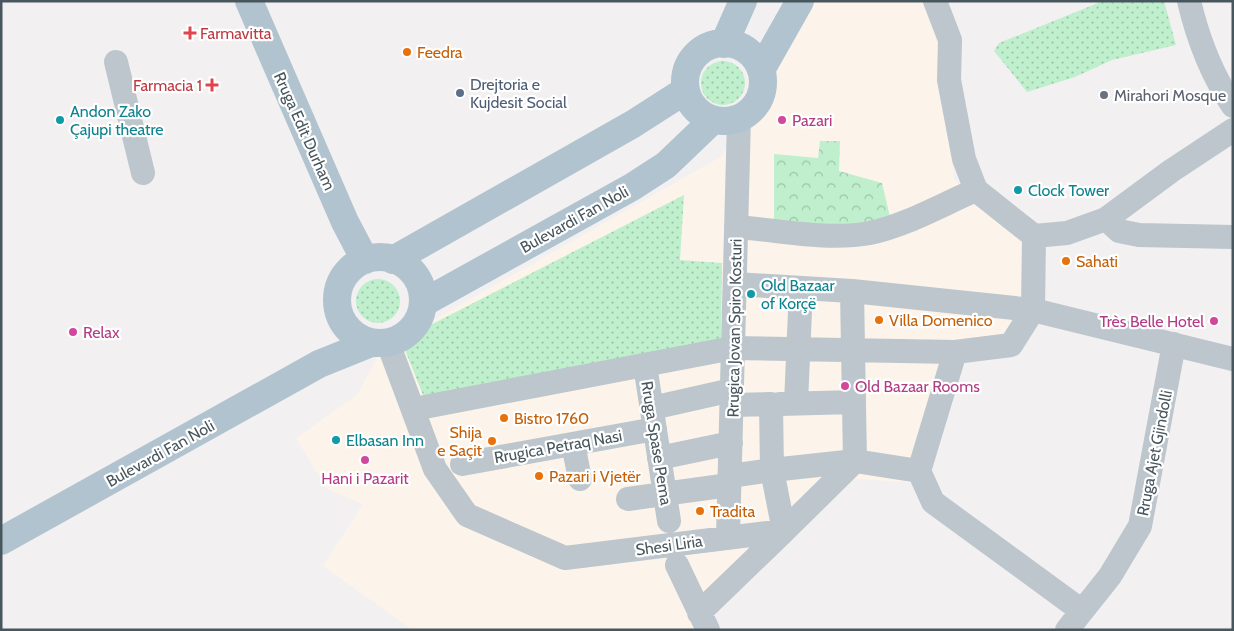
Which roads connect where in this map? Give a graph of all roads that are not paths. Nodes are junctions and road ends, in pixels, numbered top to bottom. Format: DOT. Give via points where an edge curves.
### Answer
graph roads {
  1 [pos="249,1"];
  2 [pos="743,1"];
  3 [pos="800,1"];
  4 [pos="934,1"];
  5 [pos="1191,2"];
  6 [pos="724,44"];
  7 [pos="116,62"];
  8 [pos="761,70"];
  9 [pos="686,90"];
  10 [pos="1233,106"];
  11 [pos="726,119"];
  12 [pos="1233,130"];
  13 [pos="143,173"];
  14 [pos="976,190"];
  15 [pos="1106,219"];
  16 [pos="736,227"];
  17 [pos="1034,236"];
  18 [pos="1233,237"];
  19 [pos="364,260"];
  20 [pos="394,260"];
  21 [pos="735,284"];
  22 [pos="801,288"];
  23 [pos="852,291"];
  24 [pos="423,302"];
  25 [pos="1033,310"];
  26 [pos="343,324"];
  27 [pos="380,343"];
  28 [pos="1174,344"];
  29 [pos="733,348"];
  30 [pos="799,349"];
  31 [pos="853,350"];
  32 [pos="955,352"];
  33 [pos="1233,360"];
  34 [pos="319,364"];
  35 [pos="645,365"];
  36 [pos="732,398"];
  37 [pos="854,402"];
  38 [pos="771,404"];
  39 [pos="796,404"];
  40 [pos="414,409"];
  41 [pos="653,419"];
  42 [pos="731,443"];
  43 [pos="573,444"];
  44 [pos="660,458"];
  45 [pos="855,462"];
  46 [pos="462,464"];
  47 [pos="772,470"];
  48 [pos="919,471"];
  49 [pos="580,479"];
  50 [pos="729,480"];
  51 [pos="665,494"];
  52 [pos="628,499"];
  53 [pos="669,521"];
  54 [pos="784,531"];
  55 [pos="728,537"];
  56 [pos="1,542"];
  57 [pos="677,565"];
  58 [pos="1082,611"];
  59 [pos="704,621"];
  60 [pos="1067,630"];
  1 -- 19 [label="main road, Rruga Edit Durham"];
  2 -- 6 [label="main road"];
  3 -- 8 [label="main road, Bulevardi Fan Noli"];
  4 -- 14 [label="street" via="950,40 948,80 964,160"];
  5 -- 10 [label="street" via="1199,40 1220,88"];
  6 -- 8 [label="main road" via="736,45 747,51"];
  6 -- 9 [label="main road" via="713,45 694,58 688,68"];
  7 -- 13 [label="street"];
  8 -- 11 [label="main road, Bulevardi Fan Noli" via="763,81 757,104 749,112"];
  9 -- 11 [label="main road" via="691,103 701,113"];
  9 -- 20 [label="main road" via="633,124"];
  11 -- 16 [label="street, Rrugica Jovan Spiro Kosturi"];
  11 -- 24 [label="main road, Bulevardi Fan Noli" via="632,187"];
  12 -- 15 [label="street"];
  14 -- 16 [label="street" via="870,233 832,235"];
  14 -- 17 [label="street"];
  15 -- 17 [label="street" via="1067,233"];
  15 -- 18 [label="street" via="1119,231 1139,235"];
  16 -- 21 [label="street, Rrugica Jovan Spiro Kosturi"];
  17 -- 25 [label="street"];
  19 -- 20 [label="main road"];
  19 -- 26 [label="main road" via="353,266 339,286 338,312"];
  20 -- 24 [label="main road" via="415,276"];
  21 -- 22 [label="street"];
  21 -- 29 [label="street, Rrugica Jovan Spiro Kosturi"];
  22 -- 23 [label="street"];
  22 -- 30 [label="street"];
  23 -- 25 [label="street"];
  23 -- 31 [label="street"];
  24 -- 27 [label="main road" via="419,318 410,332 396,341"];
  25 -- 28 [label="street"];
  25 -- 32 [label="street, Rruga Spase Pema" via="1012,345"];
  26 -- 27 [label="main road" via="356,336"];
  26 -- 34 [label="main road, Bulevardi Fan Noli"];
  27 -- 34 [label="main road, Bulevardi Fan Noli"];
  27 -- 40 [label="street, Shesi Liria"];
  28 -- 33 [label="street"];
  28 -- 58 [label="street, Rruga Ajet Gjindolli" via="1140,526 1110,576"];
  29 -- 30 [label="street, Rruga Spase Pema"];
  29 -- 35 [label="street, Rruga Spase Pema"];
  29 -- 36 [label="street, Rrugica Jovan Spiro Kosturi"];
  30 -- 31 [label="street, Rruga Spase Pema"];
  30 -- 39 [label="street"];
  31 -- 32 [label="street, Rruga Spase Pema"];
  31 -- 37 [label="street"];
  32 -- 48 [label="street"];
  34 -- 56 [label="main road, Bulevardi Fan Noli"];
  35 -- 40 [label="street"];
  35 -- 41 [label="street, Rruga Spase Pema"];
  36 -- 38 [label="street, Rrugica Petraq Nasi"];
  36 -- 41 [label="street, Rrugica Petraq Nasi"];
  36 -- 42 [label="street, Rrugica Jovan Spiro Kosturi"];
  37 -- 39 [label="street, Rrugica Petraq Nasi"];
  37 -- 45 [label="street"];
  38 -- 39 [label="street, Rrugica Petraq Nasi"];
  38 -- 47 [label="street"];
  40 -- 55 [label="street, Shesi Liria" via="435,469 467,516 565,558"];
  41 -- 43 [label="street, Rrugica Petraq Nasi"];
  41 -- 44 [label="street, Rruga Spase Pema"];
  42 -- 44 [label="street"];
  42 -- 50 [label="street, Rrugica Jovan Spiro Kosturi"];
  43 -- 46 [label="street, Rrugica Petraq Nasi"];
  43 -- 49 [label="street"];
  44 -- 51 [label="street, Rruga Spase Pema"];
  45 -- 47 [label="street"];
  45 -- 48 [label="street"];
  45 -- 54 [label="street"];
  47 -- 50 [label="street"];
  47 -- 54 [label="street"];
  48 -- 58 [label="street" via="934,502"];
  50 -- 51 [label="street"];
  50 -- 55 [label="street, Rrugica Jovan Spiro Kosturi"];
  51 -- 52 [label="street"];
  51 -- 53 [label="street, Rruga Spase Pema"];
  54 -- 55 [label="street, Shesi Liria"];
  54 -- 59 [label="street"];
  57 -- 59 [label="street"];
  58 -- 60 [label="street, Rruga Ajet Gjindolli"];
}
